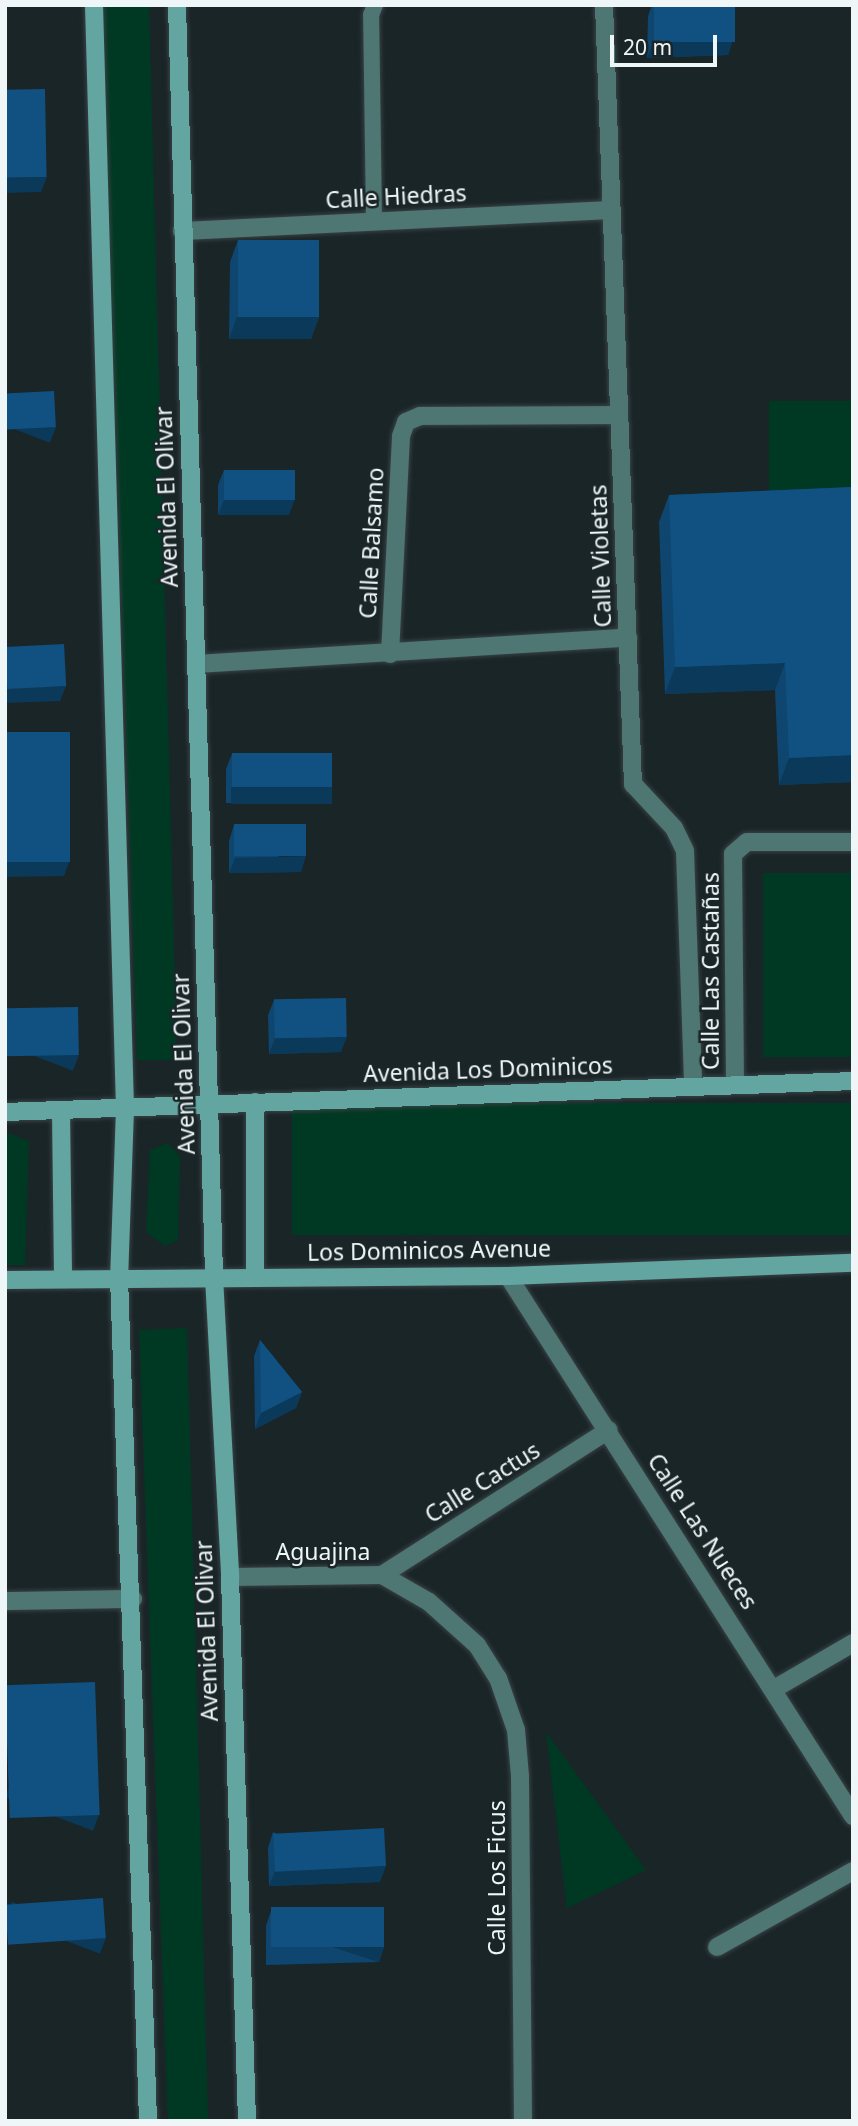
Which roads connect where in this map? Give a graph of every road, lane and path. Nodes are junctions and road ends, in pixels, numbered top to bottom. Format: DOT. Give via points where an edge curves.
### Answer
graph roads {
  1 [pos="94,5"];
  2 [pos="177,5"];
  3 [pos="375,5"];
  4 [pos="604,5"];
  5 [pos="611,210"];
  6 [pos="374,222"];
  7 [pos="182,231"];
  8 [pos="619,415"];
  9 [pos="628,638"];
  10 [pos="390,654"];
  11 [pos="197,664"];
  12 [pos="853,842"];
  13 [pos="853,1081"];
  14 [pos="735,1084"];
  15 [pos="692,1086"];
  16 [pos="255,1102"];
  17 [pos="209,1104"];
  18 [pos="125,1109"];
  19 [pos="61,1111"];
  20 [pos="5,1112"];
  21 [pos="853,1263"];
  22 [pos="255,1276"];
  23 [pos="508,1276"];
  24 [pos="119,1277"];
  25 [pos="214,1277"];
  26 [pos="63,1279"];
  27 [pos="5,1280"];
  28 [pos="609,1430"];
  29 [pos="382,1575"];
  30 [pos="230,1577"];
  31 [pos="133,1599"];
  32 [pos="5,1601"];
  33 [pos="853,1643"];
  34 [pos="477,1645"];
  35 [pos="774,1689"];
  36 [pos="853,1816"];
  37 [pos="853,1871"];
  38 [pos="716,1947"];
  39 [pos="148,2121"];
  40 [pos="247,2121"];
  41 [pos="523,2121"];
  1 -- 18 [label="main road"];
  2 -- 7 [label="main road, Avenida El Olivar"];
  3 -- 6 [label="lane" via="371,15"];
  4 -- 5 [label="street, Calle Violetas"];
  5 -- 6 [label="street, Calle Hiedras"];
  5 -- 8 [label="street, Calle Violetas"];
  6 -- 7 [label="street, Calle Hiedras"];
  7 -- 11 [label="main road, Avenida El Olivar"];
  8 -- 9 [label="street, Calle Violetas"];
  8 -- 10 [label="street, Calle Balsamo" via="420,416 405,422"];
  9 -- 10 [label="street"];
  9 -- 15 [label="street, Calle Violetas" via="633,783 674,828 685,851"];
  10 -- 11 [label="street"];
  11 -- 17 [label="main road, Avenida El Olivar"];
  12 -- 14 [label="street, Calle Las Castañas" via="747,842 733,854"];
  13 -- 14 [label="main road, Avenida Los Dominicos"];
  14 -- 15 [label="main road, Avenida Los Dominicos"];
  15 -- 16 [label="main road, Avenida Los Dominicos"];
  16 -- 17 [label="main road, Avenida Los Dominicos"];
  16 -- 22 [label="main road"];
  17 -- 18 [label="main road, Avenida Los Dominicos"];
  17 -- 25 [label="main road, Avenida El Olivar"];
  18 -- 19 [label="main road"];
  18 -- 24 [label="main road"];
  19 -- 20 [label="main road"];
  19 -- 26 [label="main road"];
  21 -- 23 [label="main road, Los Dominicos Avenue"];
  22 -- 23 [label="main road, Los Dominicos Avenue"];
  22 -- 25 [label="main road, Los Dominicos Avenue"];
  23 -- 28 [label="street, Calle Las Nueces"];
  24 -- 25 [label="main road, Los Dominicos Avenue"];
  24 -- 26 [label="main road, Los Dominicos Avenue"];
  24 -- 31 [label="main road"];
  25 -- 30 [label="main road, Avenida El Olivar"];
  26 -- 27 [label="main road, Los Dominicos Avenue"];
  28 -- 29 [label="street, Calle Cactus"];
  28 -- 35 [label="street, Calle Las Nueces"];
  29 -- 30 [label="street, Aguajina"];
  29 -- 34 [label="street, Aguajina" via="429,1602"];
  30 -- 40 [label="main road, Avenida El Olivar"];
  31 -- 32 [label="street"];
  31 -- 39 [label="main road"];
  33 -- 35 [label="street"];
  34 -- 41 [label="street, Calle Los Ficus" via="498,1678 516,1730"];
  35 -- 36 [label="street, Calle Las Nueces"];
  37 -- 38 [label="street"];
}
